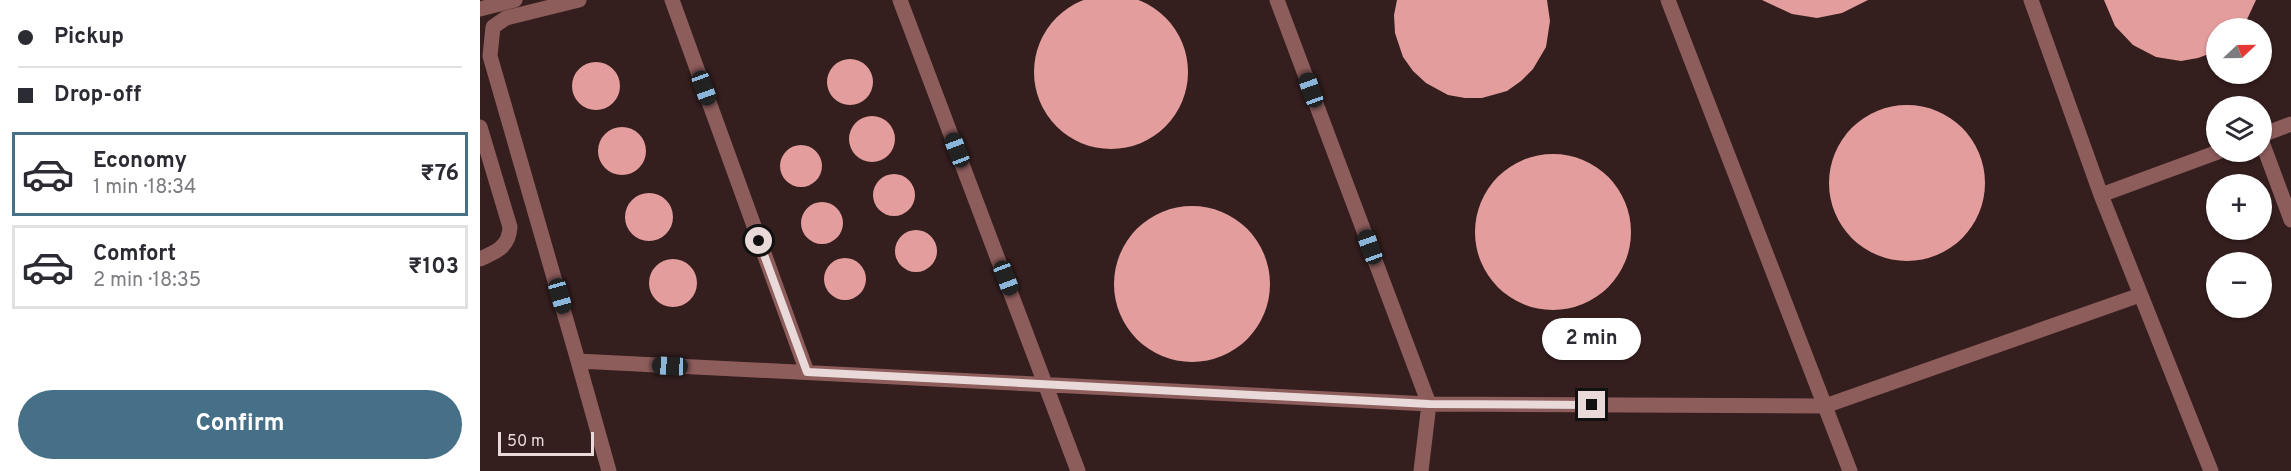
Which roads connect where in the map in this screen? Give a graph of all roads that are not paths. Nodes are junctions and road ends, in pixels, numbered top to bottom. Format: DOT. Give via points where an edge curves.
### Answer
graph roads {
  1 [pos="515,0"];
  2 [pos="579,0"];
  3 [pos="672,0"];
  4 [pos="900,0"];
  5 [pos="1277,0"];
  6 [pos="1668,0"];
  7 [pos="2031,0"];
  8 [pos="480,9"];
  9 [pos="2291,124"];
  10 [pos="480,127"];
  11 [pos="2272,131"];
  12 [pos="2206,156"];
  13 [pos="2269,162"];
  14 [pos="2101,195"];
  15 [pos="2291,220"];
  16 [pos="480,259"];
  17 [pos="2140,295"];
  18 [pos="579,361"];
  19 [pos="807,372"];
  20 [pos="1046,385"];
  21 [pos="1429,404"];
  22 [pos="1825,406"];
  23 [pos="609,471"];
  24 [pos="1078,471"];
  25 [pos="1421,471"];
  26 [pos="1850,471"];
  27 [pos="2211,471"];
  1 -- 8 [label="lane"];
  2 -- 18 [label="lane" via="506,18 493,27 490,40 490,56"];
  3 -- 19 [label="lane"];
  4 -- 20 [label="lane"];
  5 -- 21 [label="lane"];
  6 -- 22 [label="lane"];
  7 -- 14 [label="lane"];
  9 -- 11 [label="lane"];
  10 -- 16 [label="lane" via="510,227 504,246"];
  12 -- 14 [label="lane"];
  13 -- 15 [label="lane"];
  14 -- 17 [label="lane"];
  17 -- 22 [label="lane"];
  17 -- 27 [label="lane"];
  18 -- 19 [label="lane"];
  18 -- 23 [label="lane"];
  19 -- 20 [label="lane"];
  20 -- 21 [label="lane"];
  20 -- 24 [label="lane"];
  21 -- 22 [label="lane"];
  21 -- 25 [label="lane"];
  22 -- 26 [label="lane"];
}
